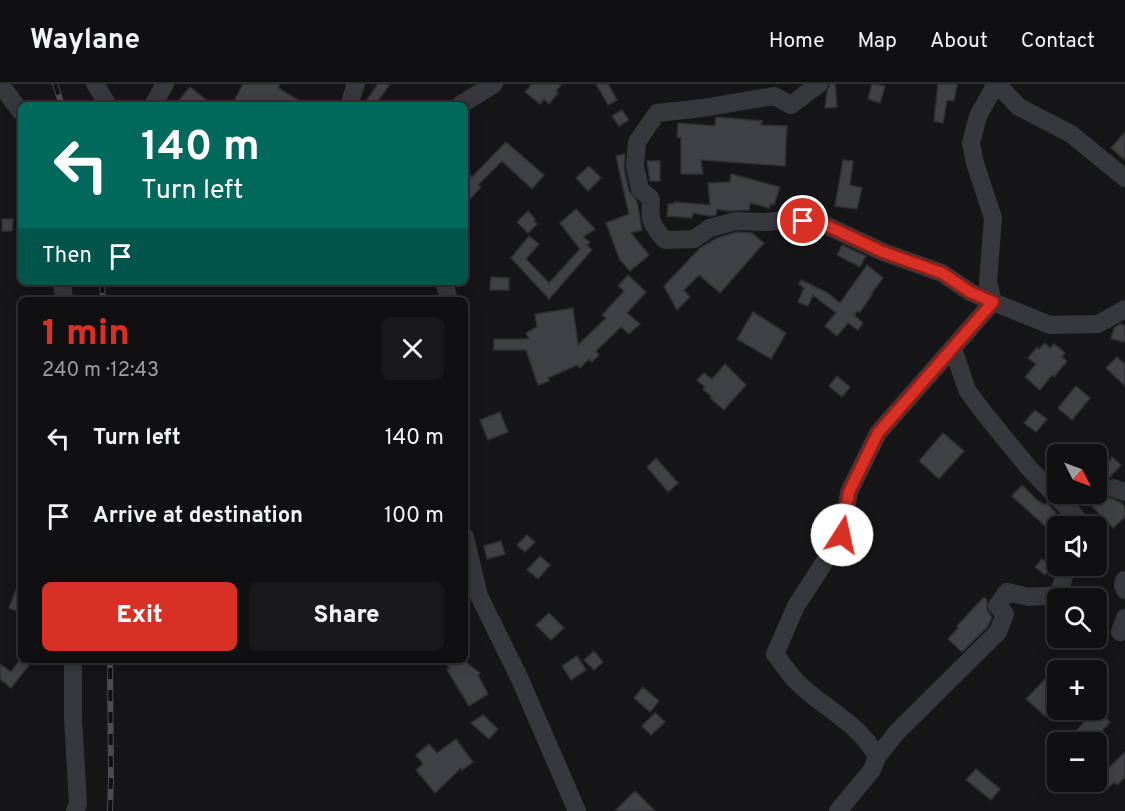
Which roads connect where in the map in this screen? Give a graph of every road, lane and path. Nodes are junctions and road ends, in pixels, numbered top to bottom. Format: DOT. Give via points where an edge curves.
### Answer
graph roads {
  1 [pos="0,84"];
  2 [pos="95,84"];
  3 [pos="165,84"];
  4 [pos="356,84"];
  5 [pos="494,84"];
  6 [pos="819,84"];
  7 [pos="996,84"];
  8 [pos="106,102"];
  9 [pos="155,102"];
  10 [pos="350,102"];
  11 [pos="465,102"];
  12 [pos="18,108"];
  13 [pos="1125,178"];
  14 [pos="993,302"];
  15 [pos="1125,309"];
  16 [pos="953,348"];
  17 [pos="1075,516"];
  18 [pos="468,550"];
  19 [pos="1064,576"];
  20 [pos="1125,580"];
  21 [pos="1125,590"];
  22 [pos="73,663"];
  23 [pos="878,757"];
  24 [pos="75,811"];
  25 [pos="577,811"];
  26 [pos="838,811"];
  1 -- 12 [label="street"];
  2 -- 8 [label="street"];
  3 -- 9 [label="street"];
  4 -- 10 [label="street"];
  5 -- 11 [label="street"];
  6 -- 14 [label="street" via="791,105 774,96 657,113 637,142 635,166 640,189 651,199 649,214 653,228 665,240 694,239 710,228 736,221 819,222 883,252 942,273"];
  7 -- 13 [label="street" via="1019,107 1071,134"];
  7 -- 14 [label="street" via="978,116 971,143 993,218 988,282"];
  14 -- 15 [label="street" via="1050,326 1098,324"];
  14 -- 16 [label="street"];
  16 -- 17 [label="street" via="967,390 1028,467"];
  16 -- 23 [label="street" via="878,433 849,492 842,535 796,606 775,654 795,680 870,742"];
  18 -- 25 [label="street" via="479,596"];
  19 -- 23 [label="street" via="1058,595 1029,597 1007,592 997,606 1005,614 998,632 897,732"];
  20 -- 21 [label="street"];
  22 -- 24 [label="street" via="78,804"];
  23 -- 26 [label="street"];
}
